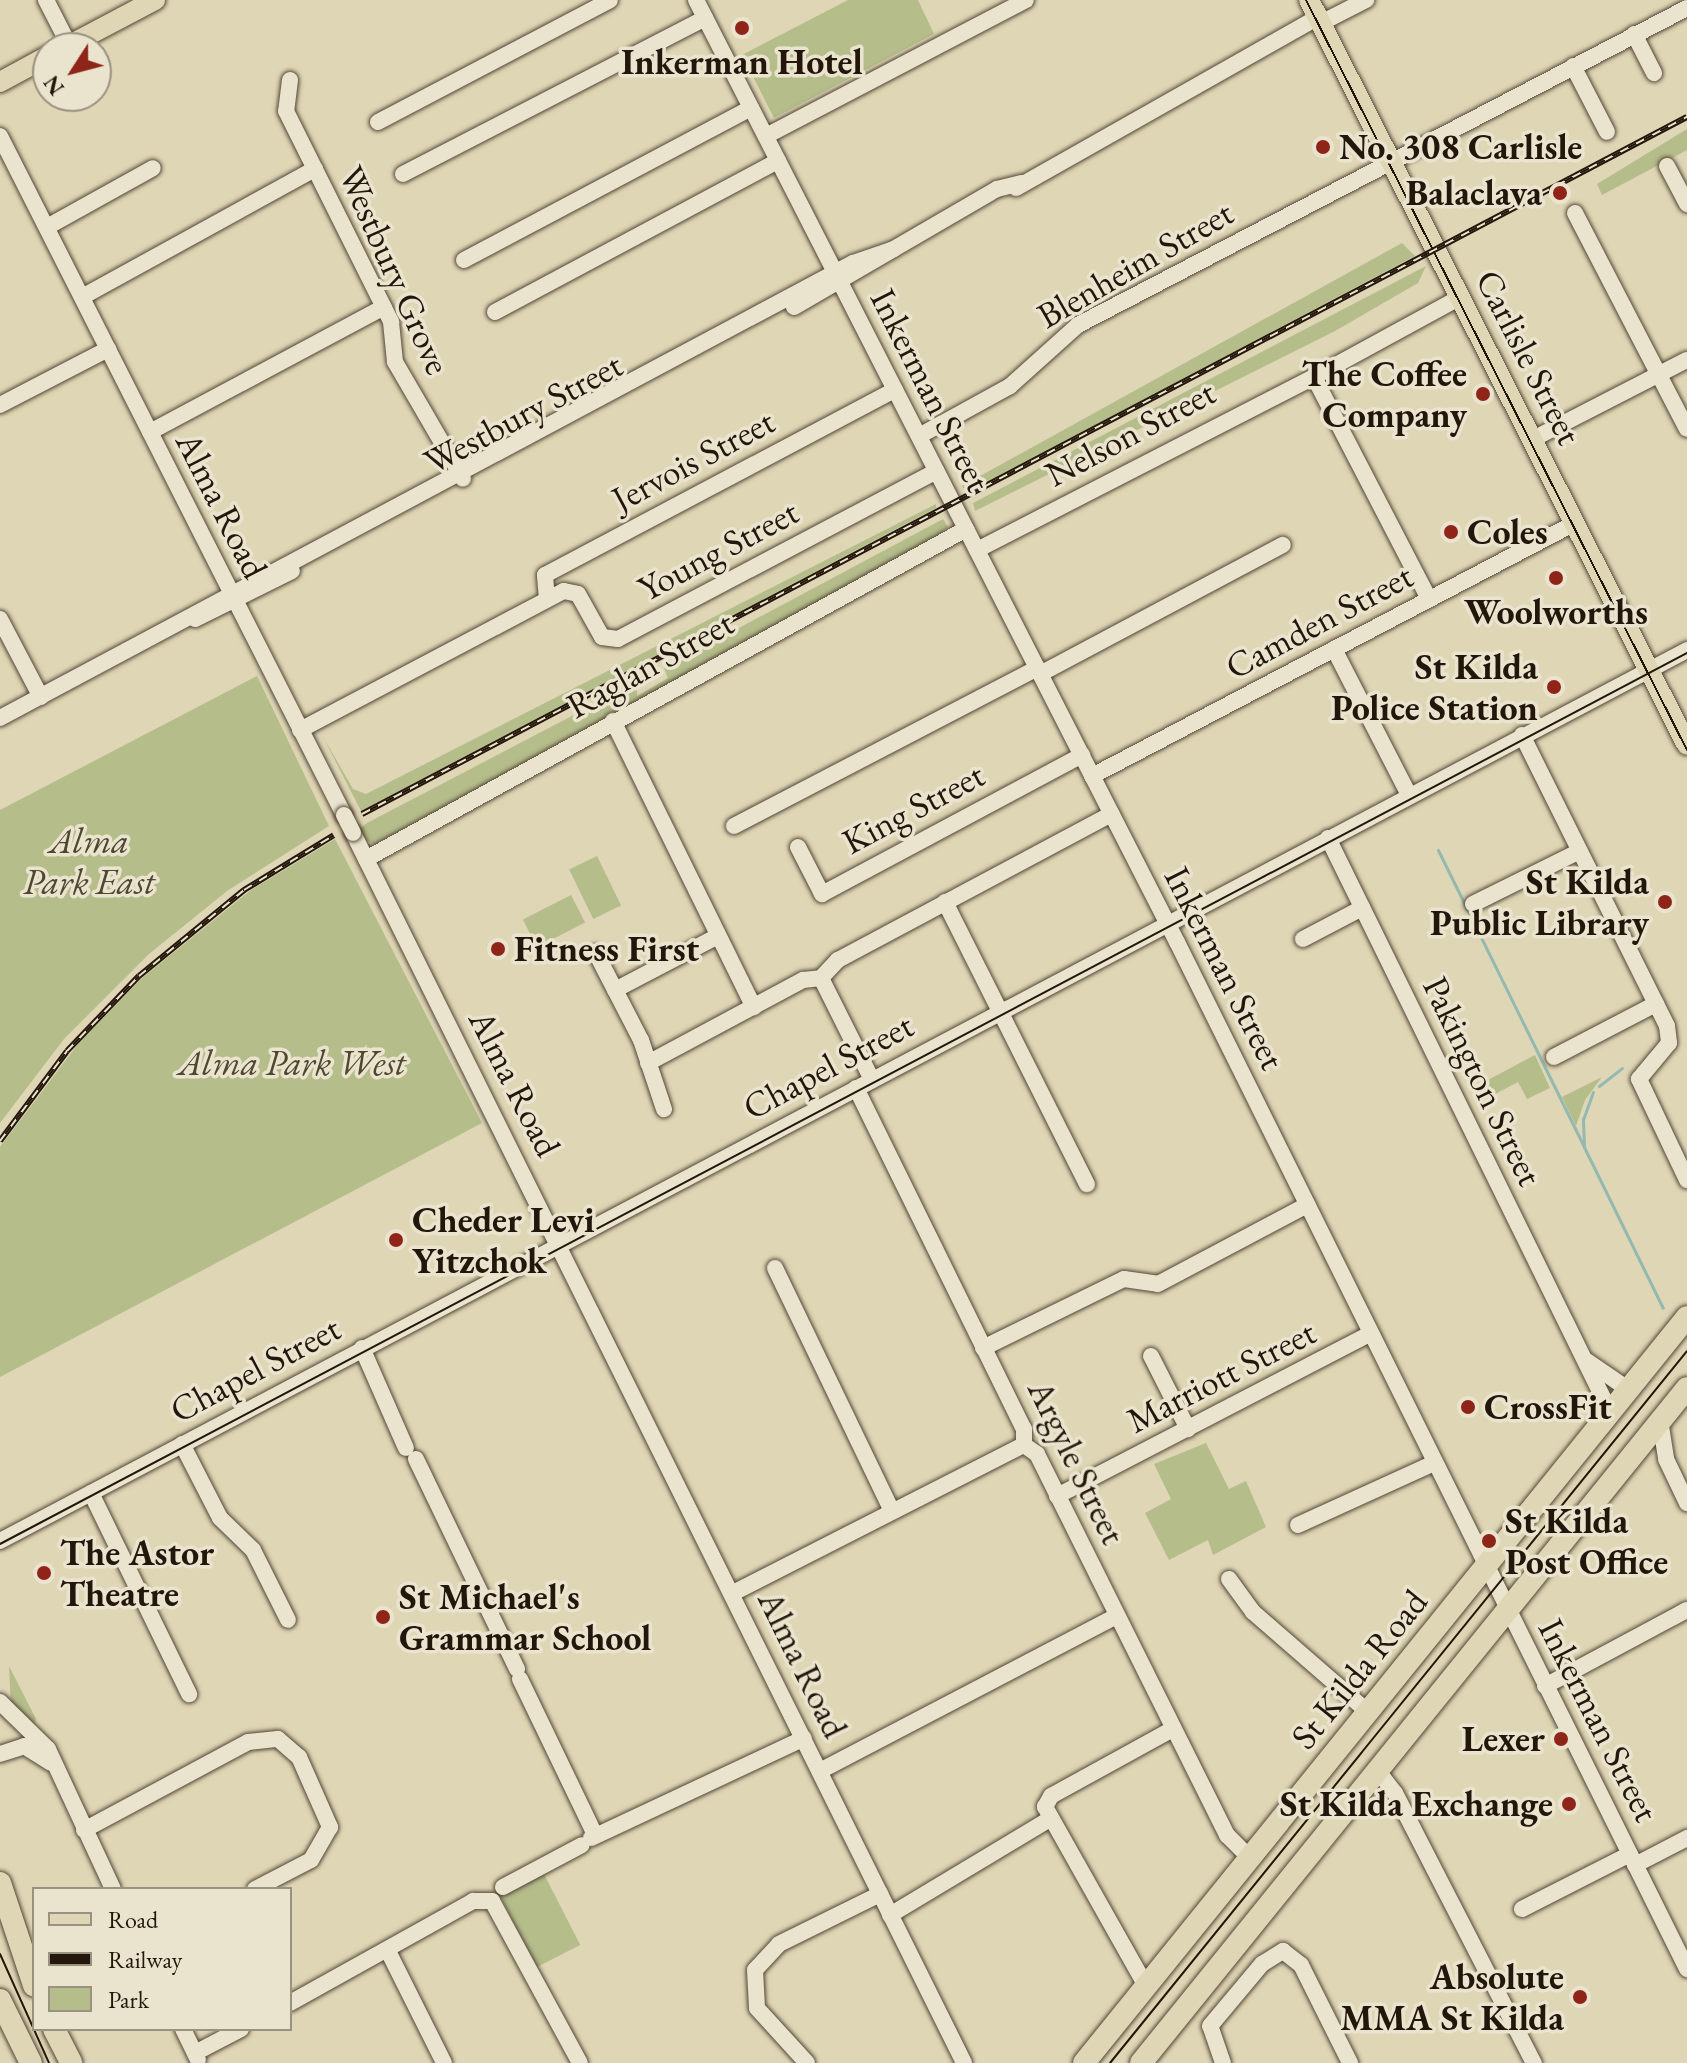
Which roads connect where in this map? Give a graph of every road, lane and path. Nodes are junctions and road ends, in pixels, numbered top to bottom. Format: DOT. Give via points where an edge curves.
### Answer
graph roads {
  1 [pos="46,0"];
  2 [pos="155,0"];
  3 [pos="610,0"];
  4 [pos="696,0"];
  5 [pos="1026,0"];
  6 [pos="1366,0"];
  7 [pos="1687,8"];
  8 [pos="1318,17"];
  9 [pos="705,18"];
  10 [pos="60,32"];
  11 [pos="95,32"];
  12 [pos="1634,34"];
  13 [pos="32,65"];
  14 [pos="1573,66"];
  15 [pos="1654,73"];
  16 [pos="290,80"];
  17 [pos="0,82"];
  18 [pos="751,108"];
  19 [pos="378,122"];
  20 [pos="1607,132"];
  21 [pos="0,136"];
  22 [pos="766,136"];
  23 [pos="1391,160"];
  24 [pos="778,161"];
  25 [pos="1667,166"];
  26 [pos="153,168"];
  27 [pos="315,169"];
  28 [pos="403,174"];
  29 [pos="1687,204"];
  30 [pos="1575,213"];
  31 [pos="47,227"];
  32 [pos="464,260"];
  33 [pos="838,278"];
  34 [pos="82,297"];
  35 [pos="1461,297"];
  36 [pos="384,307"];
  37 [pos="495,312"];
  38 [pos="108,349"];
  39 [pos="1687,360"];
  40 [pos="1659,375"];
  41 [pos="1314,376"];
  42 [pos="895,390"];
  43 [pos="0,405"];
  44 [pos="1687,429"];
  45 [pos="150,432"];
  46 [pos="919,436"];
  47 [pos="1533,439"];
  48 [pos="936,471"];
  49 [pos="461,476"];
  50 [pos="1575,523"];
  51 [pos="966,529"];
  52 [pos="1283,545"];
  53 [pos="977,550"];
  54 [pos="233,597"];
  55 [pos="1428,597"];
  56 [pos="547,599"];
  57 [pos="0,619"];
  58 [pos="1334,649"];
  59 [pos="1687,650"];
  60 [pos="1649,669"];
  61 [pos="1039,671"];
  62 [pos="41,697"];
  63 [pos="0,718"];
  64 [pos="613,721"];
  65 [pos="300,730"];
  66 [pos="1522,735"];
  67 [pos="1687,745"];
  68 [pos="1082,755"];
  69 [pos="1092,776"];
  70 [pos="1409,795"];
  71 [pos="1112,814"];
  72 [pos="734,826"];
  73 [pos="1328,838"];
  74 [pos="798,847"];
  75 [pos="1580,851"];
  76 [pos="366,859"];
  77 [pos="945,902"];
  78 [pos="1473,904"];
  79 [pos="1362,908"];
  80 [pos="1167,923"];
  81 [pos="718,936"];
  82 [pos="1303,939"];
  83 [pos="596,953"];
  84 [pos="821,978"];
  85 [pos="615,990"];
  86 [pos="1656,1004"];
  87 [pos="754,1007"];
  88 [pos="1000,1011"];
  89 [pos="1554,1057"];
  90 [pos="648,1063"];
  91 [pos="872,1080"];
  92 [pos="856,1088"];
  93 [pos="664,1109"];
  94 [pos="1687,1180"];
  95 [pos="1087,1184"];
  96 [pos="1307,1205"];
  97 [pos="560,1244"];
  98 [pos="775,1268"];
  99 [pos="1687,1317"];
  100 [pos="1370,1334"];
  101 [pos="983,1348"];
  102 [pos="358,1351"];
  103 [pos="1580,1354"];
  104 [pos="1151,1356"];
  105 [pos="1687,1388"];
  106 [pos="1629,1390"];
  107 [pos="1611,1414"];
  108 [pos="1660,1420"];
  109 [pos="1188,1429"];
  110 [pos="182,1444"];
  111 [pos="1024,1445"];
  112 [pos="1637,1449"];
  113 [pos="1666,1459"];
  114 [pos="1434,1463"];
  115 [pos="91,1493"];
  116 [pos="1057,1496"];
  117 [pos="1687,1503"];
  118 [pos="892,1511"];
  119 [pos="1298,1525"];
  120 [pos="0,1541"];
  121 [pos="1485,1568"];
  122 [pos="1229,1579"];
  123 [pos="733,1593"];
  124 [pos="1507,1609"];
  125 [pos="1687,1610"];
  126 [pos="1117,1616"];
  127 [pos="288,1620"];
  128 [pos="1545,1686"];
  129 [pos="189,1694"];
  130 [pos="0,1702"];
  131 [pos="1368,1712"];
  132 [pos="1173,1729"];
  133 [pos="801,1732"];
  134 [pos="0,1754"];
  135 [pos="50,1762"];
  136 [pos="1377,1770"];
  137 [pos="820,1771"];
  138 [pos="1048,1820"];
  139 [pos="84,1830"];
  140 [pos="589,1839"];
  141 [pos="1685,1840"];
  142 [pos="1250,1858"];
  143 [pos="1633,1860"];
  144 [pos="0,1883"];
  145 [pos="112,1887"];
  146 [pos="259,1887"];
  147 [pos="497,1894"];
  148 [pos="880,1894"];
  149 [pos="1522,1909"];
  150 [pos="890,1915"];
  151 [pos="388,1951"];
  152 [pos="1687,1969"];
  153 [pos="32,1979"];
  154 [pos="1146,1986"];
  155 [pos="0,2000"];
  156 [pos="292,2002"];
  157 [pos="55,2031"];
  158 [pos="184,2031"];
  159 [pos="238,2031"];
  160 [pos="197,2058"];
  161 [pos="31,2063"];
  162 [pos="71,2063"];
  163 [pos="444,2063"];
  164 [pos="580,2063"];
  165 [pos="807,2063"];
  166 [pos="964,2063"];
  167 [pos="1084,2063"];
  168 [pos="1141,2063"];
  169 [pos="1223,2063"];
  170 [pos="1350,2063"];
  171 [pos="1534,2063"];
  1 -- 10 [label="street"];
  2 -- 11 [label="main road"];
  3 -- 19 [label="street"];
  4 -- 9 [label="street, Inkerman Street"];
  5 -- 22 [label="street"];
  6 -- 8 [label="street, Westbury Street"];
  7 -- 12 [label="street, Blenheim Street"];
  8 -- 23 [label="main road, Carlisle Street"];
  8 -- 33 [label="street, Westbury Street" via="1132,126"];
  9 -- 18 [label="street, Inkerman Street"];
  9 -- 28 [label="street"];
  12 -- 14 [label="street, Blenheim Street"];
  12 -- 15 [label="street"];
  13 -- 17 [label="main road"];
  14 -- 20 [label="street"];
  14 -- 23 [label="street, Blenheim Street"];
  16 -- 27 [label="street, Westbury Grove" via="286,111"];
  18 -- 22 [label="street, Inkerman Street"];
  18 -- 32 [label="street"];
  21 -- 31 [label="street, Alma Road"];
  22 -- 24 [label="street, Inkerman Street"];
  23 -- 35 [label="main road, Carlisle Street"];
  23 -- 46 [label="street, Blenheim Street" via="1078,325 1010,386"];
  24 -- 33 [label="street, Inkerman Street"];
  24 -- 37 [label="street"];
  25 -- 29 [label="street"];
  26 -- 31 [label="street"];
  27 -- 34 [label="street"];
  27 -- 36 [label="street, Westbury Grove"];
  30 -- 40 [label="street"];
  31 -- 34 [label="street, Alma Road"];
  33 -- 42 [label="street, Inkerman Street"];
  33 -- 49 [label="street, Westbury Street"];
  34 -- 38 [label="street, Alma Road"];
  35 -- 41 [label="street, Nelson Street"];
  35 -- 47 [label="main road, Carlisle Street"];
  36 -- 45 [label="street"];
  36 -- 49 [label="street, Westbury Grove" via="395,362"];
  38 -- 43 [label="street"];
  38 -- 45 [label="street, Alma Road"];
  39 -- 40 [label="street"];
  40 -- 44 [label="street"];
  40 -- 47 [label="street"];
  41 -- 53 [label="street, Nelson Street"];
  41 -- 55 [label="street"];
  42 -- 46 [label="street, Inkerman Street"];
  42 -- 56 [label="street, Jervois Street" via="545,575"];
  45 -- 54 [label="street, Alma Road"];
  46 -- 48 [label="street, Inkerman Street"];
  47 -- 50 [label="main road, Carlisle Street"];
  48 -- 51 [label="street, Inkerman Street"];
  48 -- 56 [label="street, Young Street" via="613,640 602,637 574,592"];
  49 -- 54 [label="street, Westbury Street"];
  50 -- 55 [label="street, Camden Street"];
  50 -- 60 [label="main road, Carlisle Street"];
  51 -- 53 [label="street, Inkerman Street"];
  51 -- 64 [label="street, Raglan Street"];
  52 -- 61 [label="street"];
  53 -- 61 [label="street, Inkerman Street"];
  54 -- 62 [label="street, Westbury Street"];
  54 -- 65 [label="street, Alma Road"];
  55 -- 58 [label="street, Camden Street"];
  56 -- 65 [label="street"];
  57 -- 62 [label="street"];
  58 -- 69 [label="street, Camden Street"];
  58 -- 70 [label="street"];
  59 -- 60 [label="street, Chapel Street"];
  60 -- 66 [label="street, Chapel Street"];
  60 -- 67 [label="main road, Carlisle Street"];
  61 -- 68 [label="street, Inkerman Street"];
  61 -- 72 [label="street"];
  62 -- 63 [label="street, Westbury Street"];
  64 -- 76 [label="street, Raglan Street"];
  64 -- 81 [label="street"];
  65 -- 76 [label="street, Alma Road, bridge"];
  66 -- 70 [label="street, Chapel Street"];
  66 -- 75 [label="street"];
  68 -- 69 [label="street, Inkerman Street"];
  68 -- 74 [label="street, King Street" via="822,894"];
  69 -- 71 [label="street, Inkerman Street"];
  70 -- 73 [label="street, Chapel Street"];
  71 -- 77 [label="street"];
  71 -- 80 [label="street, Inkerman Street"];
  73 -- 79 [label="street, Pakington Street"];
  73 -- 80 [label="street, Chapel Street"];
  75 -- 78 [label="street"];
  75 -- 86 [label="street"];
  76 -- 97 [label="street, Alma Road"];
  77 -- 84 [label="street" via="838,960"];
  77 -- 88 [label="street"];
  79 -- 82 [label="street"];
  79 -- 103 [label="street, Pakington Street"];
  80 -- 88 [label="street, Chapel Street"];
  80 -- 96 [label="street, Inkerman Street"];
  81 -- 85 [label="street"];
  81 -- 87 [label="street"];
  83 -- 85 [label="street"];
  84 -- 87 [label="street"];
  84 -- 91 [label="street"];
  85 -- 90 [label="street"];
  86 -- 89 [label="street"];
  86 -- 94 [label="street" via="1669,1043 1639,1079"];
  87 -- 90 [label="street"];
  88 -- 91 [label="street, Chapel Street"];
  88 -- 95 [label="street"];
  90 -- 93 [label="street"];
  91 -- 92 [label="street, Chapel Street"];
  92 -- 97 [label="street, Chapel Street"];
  92 -- 101 [label="street, Argyle Street"];
  96 -- 100 [label="street, Inkerman Street"];
  96 -- 101 [label="street" via="1158,1284 1124,1279"];
  97 -- 102 [label="street, Chapel Street"];
  97 -- 123 [label="street, Alma Road"];
  98 -- 118 [label="street"];
  99 -- 106 [label="highway, St Kilda Road"];
  100 -- 109 [label="street, Marriott Street"];
  100 -- 114 [label="street, Inkerman Street"];
  101 -- 111 [label="street, Argyle Street" via="1024,1429"];
  102 -- 110 [label="street, Chapel Street"];
  102 -- 140 [label="street" via="518,1674"];
  103 -- 106 [label="street, Pakington Street"];
  103 -- 107 [label="street, Pakington Street"];
  104 -- 109 [label="street"];
  105 -- 108 [label="highway"];
  106 -- 107 [label="highway, St Kilda Road"];
  107 -- 121 [label="highway, St Kilda Road"];
  108 -- 112 [label="highway"];
  108 -- 113 [label="street"];
  109 -- 116 [label="street, Marriott Street"];
  110 -- 115 [label="street, Chapel Street"];
  110 -- 127 [label="street" via="220,1518 253,1550"];
  111 -- 116 [label="street, Argyle Street" via="1037,1454"];
  111 -- 118 [label="street"];
  112 -- 113 [label="street"];
  112 -- 124 [label="highway"];
  113 -- 117 [label="street"];
  114 -- 119 [label="street"];
  114 -- 121 [label="street, Inkerman Street"];
  115 -- 120 [label="street, Chapel Street"];
  115 -- 129 [label="street"];
  116 -- 126 [label="street, Argyle Street"];
  118 -- 123 [label="street"];
  121 -- 124 [label="street, Inkerman Street"];
  121 -- 131 [label="highway, St Kilda Road"];
  122 -- 131 [label="street" via="1253,1612"];
  123 -- 133 [label="street, Alma Road"];
  124 -- 128 [label="street, Inkerman Street"];
  124 -- 136 [label="highway"];
  125 -- 128 [label="street"];
  126 -- 132 [label="street, Argyle Street"];
  126 -- 137 [label="street"];
  128 -- 143 [label="street, Inkerman Street"];
  130 -- 135 [label="street" via="43,1742"];
  131 -- 142 [label="highway, St Kilda Road"];
  132 -- 138 [label="street" via="1051,1796"];
  132 -- 142 [label="street, Argyle Street" via="1227,1835"];
  133 -- 137 [label="street, Alma Road"];
  133 -- 140 [label="street"];
  134 -- 135 [label="street" via="24,1746"];
  135 -- 139 [label="street"];
  136 -- 168 [label="highway"];
  136 -- 171 [label="street" via="1408,1818"];
  137 -- 148 [label="street, Alma Road"];
  138 -- 150 [label="street"];
  138 -- 154 [label="street"];
  139 -- 145 [label="street"];
  139 -- 146 [label="street" via="248,1742 278,1739 299,1757 329,1817 328,1837 311,1860"];
  140 -- 147 [label="street"];
  141 -- 143 [label="street"];
  142 -- 154 [label="highway, St Kilda Road"];
  143 -- 149 [label="street"];
  143 -- 152 [label="street, Inkerman Street"];
  144 -- 153 [label="highway"];
  147 -- 151 [label="street" via="480,1898"];
  147 -- 164 [label="street"];
  148 -- 150 [label="street, Alma Road"];
  148 -- 165 [label="street" via="779,1944 755,1970 757,2008"];
  150 -- 166 [label="street, Alma Road"];
  151 -- 156 [label="street"];
  151 -- 163 [label="street"];
  154 -- 167 [label="highway, St Kilda Road"];
  155 -- 161 [label="highway"];
  157 -- 162 [label="highway"];
  158 -- 160 [label="street"];
  159 -- 160 [label="street"];
  169 -- 170 [label="street" via="1210,2026 1262,1964 1283,1951 1301,1965"];
}
